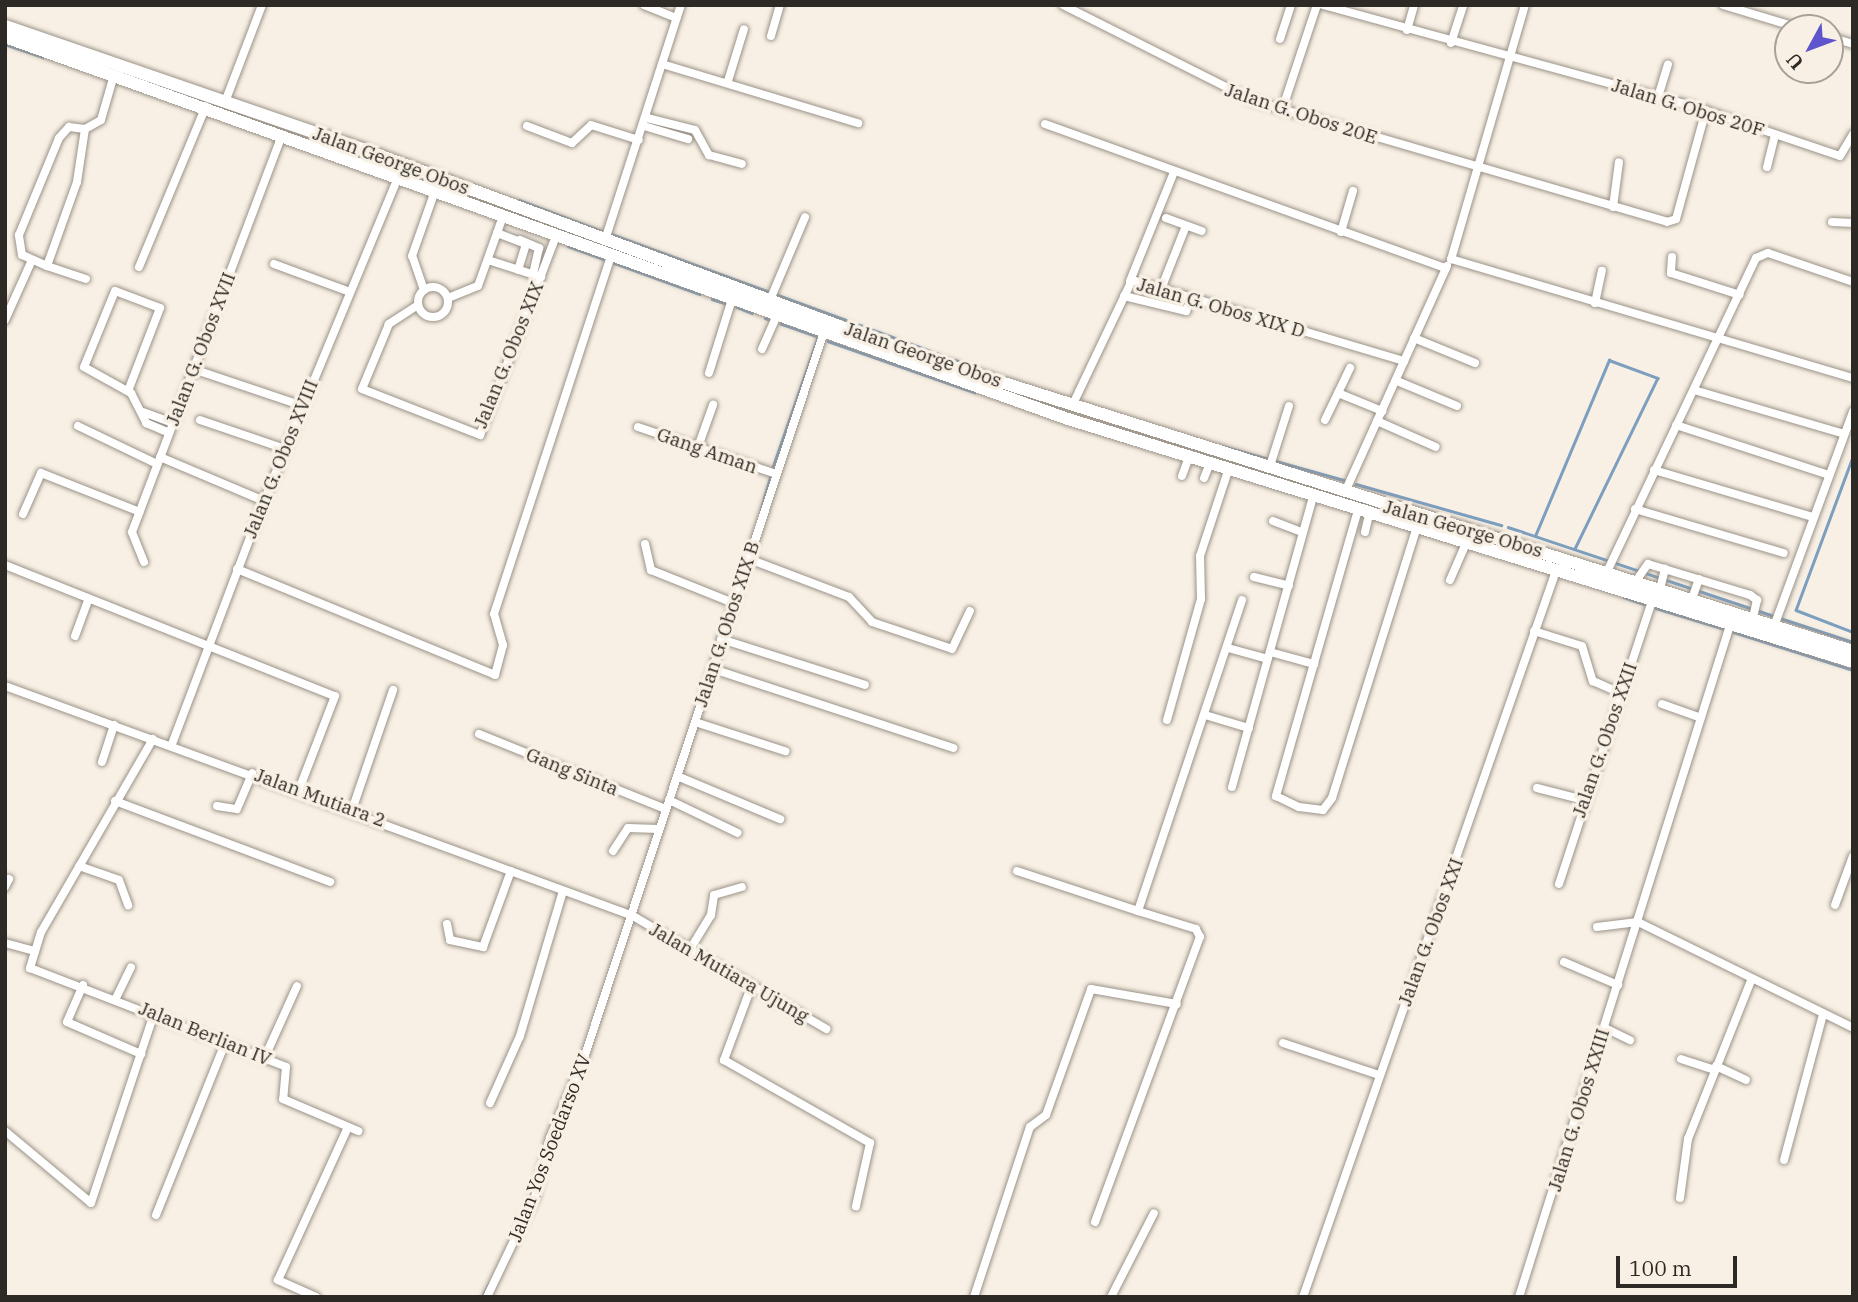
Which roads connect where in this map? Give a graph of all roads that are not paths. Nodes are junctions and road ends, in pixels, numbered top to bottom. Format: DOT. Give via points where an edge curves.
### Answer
graph roads {
  1 [pos="262,5"];
  2 [pos="644,5"];
  3 [pos="681,5"];
  4 [pos="780,5"];
  5 [pos="1063,5"];
  6 [pos="1291,5"];
  7 [pos="1317,5"];
  8 [pos="1324,5"];
  9 [pos="1362,5"];
  10 [pos="1414,5"];
  11 [pos="1463,5"];
  12 [pos="1525,5"];
  13 [pos="1723,5"];
  14 [pos="1360,16"];
  15 [pos="677,18"];
  16 [pos="1774,20"];
  17 [pos="5,26"];
  18 [pos="744,29"];
  19 [pos="1407,30"];
  20 [pos="771,36"];
  21 [pos="5,37"];
  22 [pos="1280,38"];
  23 [pos="1451,43"];
  24 [pos="1509,58"];
  25 [pos="662,64"];
  26 [pos="1668,64"];
  27 [pos="114,75"];
  28 [pos="728,81"];
  29 [pos="1658,97"];
  30 [pos="225,102"];
  31 [pos="206,106"];
  32 [pos="1282,110"];
  33 [pos="1706,110"];
  34 [pos="645,122"];
  35 [pos="858,123"];
  36 [pos="1045,124"];
  37 [pos="527,126"];
  38 [pos="85,129"];
  39 [pos="1853,134"];
  40 [pos="282,135"];
  41 [pos="1775,135"];
  42 [pos="688,139"];
  43 [pos="639,140"];
  44 [pos="1619,162"];
  45 [pos="742,164"];
  46 [pos="1767,167"];
  47 [pos="1478,170"];
  48 [pos="1174,172"];
  49 [pos="398,177"];
  50 [pos="1353,191"];
  51 [pos="434,195"];
  52 [pos="1613,207"];
  53 [pos="503,216"];
  54 [pos="805,217"];
  55 [pos="1166,218"];
  56 [pos="1832,222"];
  57 [pos="1853,223"];
  58 [pos="1186,226"];
  59 [pos="1202,231"];
  60 [pos="1340,232"];
  61 [pos="497,233"];
  62 [pos="555,239"];
  63 [pos="520,240"];
  64 [pos="605,240"];
  65 [pos="1672,257"];
  66 [pos="610,259"];
  67 [pos="1451,259"];
  68 [pos="32,260"];
  69 [pos="488,260"];
  70 [pos="274,264"];
  71 [pos="47,266"];
  72 [pos="139,267"];
  73 [pos="1446,268"];
  74 [pos="518,270"];
  75 [pos="1602,271"];
  76 [pos="537,276"];
  77 [pos="86,279"];
  78 [pos="1130,281"];
  79 [pos="1853,282"];
  80 [pos="1161,289"];
  81 [pos="424,290"];
  82 [pos="350,292"];
  83 [pos="1740,295"];
  84 [pos="1124,296"];
  85 [pos="448,298"];
  86 [pos="732,299"];
  87 [pos="769,300"];
  88 [pos="1191,300"];
  89 [pos="1595,303"];
  90 [pos="418,305"];
  91 [pos="778,315"];
  92 [pos="5,320"];
  93 [pos="824,332"];
  94 [pos="1414,338"];
  95 [pos="1719,340"];
  96 [pos="762,349"];
  97 [pos="1404,361"];
  98 [pos="1475,363"];
  99 [pos="1350,368"];
  100 [pos="193,369"];
  101 [pos="709,373"];
  102 [pos="1853,378"];
  103 [pos="1397,382"];
  104 [pos="1694,390"];
  105 [pos="128,391"];
  106 [pos="1338,393"];
  107 [pos="713,405"];
  108 [pos="303,406"];
  109 [pos="1072,406"];
  110 [pos="1289,406"];
  111 [pos="1457,406"];
  112 [pos="1382,411"];
  113 [pos="1853,411"];
  114 [pos="144,412"];
  115 [pos="200,420"];
  116 [pos="1325,420"];
  117 [pos="1377,421"];
  118 [pos="173,423"];
  119 [pos="1676,425"];
  120 [pos="78,426"];
  121 [pos="638,427"];
  122 [pos="169,433"];
  123 [pos="1844,434"];
  124 [pos="698,447"];
  125 [pos="1436,447"];
  126 [pos="285,449"];
  127 [pos="1190,454"];
  128 [pos="158,460"];
  129 [pos="1211,461"];
  130 [pos="1228,468"];
  131 [pos="1269,469"];
  132 [pos="1654,470"];
  133 [pos="776,474"];
  134 [pos="1829,475"];
  135 [pos="1182,476"];
  136 [pos="1204,478"];
  137 [pos="1345,492"];
  138 [pos="1313,496"];
  139 [pos="264,501"];
  140 [pos="1635,509"];
  141 [pos="1364,511"];
  142 [pos="140,512"];
  143 [pos="23,514"];
  144 [pos="1813,517"];
  145 [pos="1273,521"];
  146 [pos="1417,527"];
  147 [pos="1365,532"];
  148 [pos="1302,533"];
  149 [pos="1467,541"];
  150 [pos="645,544"];
  151 [pos="1784,553"];
  152 [pos="749,559"];
  153 [pos="144,562"];
  154 [pos="5,565"];
  155 [pos="1558,568"];
  156 [pos="1607,568"];
  157 [pos="237,569"];
  158 [pos="1638,576"];
  159 [pos="1254,577"];
  160 [pos="1450,580"];
  161 [pos="1660,583"];
  162 [pos="1289,586"];
  163 [pos="1696,589"];
  164 [pos="89,598"];
  165 [pos="1241,600"];
  166 [pos="733,603"];
  167 [pos="970,611"];
  168 [pos="1755,613"];
  169 [pos="1731,622"];
  170 [pos="1775,623"];
  171 [pos="1534,631"];
  172 [pos="75,636"];
  173 [pos="721,639"];
  174 [pos="208,647"];
  175 [pos="1228,648"];
  176 [pos="1853,652"];
  177 [pos="1269,655"];
  178 [pos="1853,662"];
  179 [pos="1314,664"];
  180 [pos="713,669"];
  181 [pos="5,685"];
  182 [pos="865,685"];
  183 [pos="393,690"];
  184 [pos="1620,693"];
  185 [pos="1661,704"];
  186 [pos="1205,715"];
  187 [pos="1701,718"];
  188 [pos="1167,720"];
  189 [pos="695,722"];
  190 [pos="114,725"];
  191 [pos="1249,728"];
  192 [pos="479,734"];
  193 [pos="153,739"];
  194 [pos="172,744"];
  195 [pos="953,748"];
  196 [pos="785,751"];
  197 [pos="102,762"];
  198 [pos="252,773"];
  199 [pos="677,776"];
  200 [pos="1232,786"];
  201 [pos="1537,788"];
  202 [pos="299,790"];
  203 [pos="1584,800"];
  204 [pos="115,801"];
  205 [pos="667,805"];
  206 [pos="217,806"];
  207 [pos="352,810"];
  208 [pos="780,819"];
  209 [pos="659,829"];
  210 [pos="738,833"];
  211 [pos="613,851"];
  212 [pos="1853,856"];
  213 [pos="79,866"];
  214 [pos="511,871"];
  215 [pos="1017,871"];
  216 [pos="330,882"];
  217 [pos="1559,884"];
  218 [pos="742,887"];
  219 [pos="562,894"];
  220 [pos="128,905"];
  221 [pos="1835,905"];
  222 [pos="1138,911"];
  223 [pos="633,916"];
  224 [pos="1638,922"];
  225 [pos="447,923"];
  226 [pos="1597,927"];
  227 [pos="5,943"];
  228 [pos="34,951"];
  229 [pos="689,951"];
  230 [pos="1564,962"];
  231 [pos="131,967"];
  232 [pos="1751,981"];
  233 [pos="83,985"];
  234 [pos="1618,985"];
  235 [pos="298,986"];
  236 [pos="750,990"];
  237 [pos="116,998"];
  238 [pos="1177,1004"];
  239 [pos="154,1014"];
  240 [pos="1823,1014"];
  241 [pos="1605,1028"];
  242 [pos="1853,1028"];
  243 [pos="826,1029"];
  244 [pos="1630,1040"];
  245 [pos="225,1043"];
  246 [pos="1283,1043"];
  247 [pos="141,1054"];
  248 [pos="264,1059"];
  249 [pos="1681,1059"];
  250 [pos="1715,1068"];
  251 [pos="1376,1074"];
  252 [pos="1746,1080"];
  253 [pos="490,1103"];
  254 [pos="348,1127"];
  255 [pos="5,1131"];
  256 [pos="358,1131"];
  257 [pos="1784,1160"];
  258 [pos="1680,1198"];
  259 [pos="856,1206"];
  260 [pos="1154,1213"];
  261 [pos="156,1215"];
  262 [pos="1095,1222"];
  263 [pos="299,1293"];
  264 [pos="316,1297"];
  265 [pos="487,1297"];
  266 [pos="974,1297"];
  267 [pos="1111,1297"];
  268 [pos="1303,1297"];
  269 [pos="1519,1297"];
  1 -- 30 [label="street"];
  2 -- 15 [label="street"];
  3 -- 15 [label="street"];
  4 -- 20 [label="street"];
  5 -- 32 [label="street, Jalan G. Obos 20E" via="1210,83"];
  6 -- 22 [label="street"];
  7 -- 32 [label="street"];
  8 -- 14 [label="street, Jalan G. Obos 20F"];
  9 -- 14 [label="street"];
  10 -- 19 [label="street"];
  11 -- 23 [label="street"];
  12 -- 24 [label="street"];
  13 -- 16 [label="street"];
  14 -- 19 [label="street, Jalan G. Obos 20F"];
  15 -- 25 [label="street"];
  17 -- 30 [label="main road, Jalan George Obos"];
  18 -- 28 [label="street"];
  19 -- 23 [label="street, Jalan G. Obos 20F"];
  21 -- 27 [label="main road, Jalan George Obos"];
  23 -- 24 [label="street, Jalan G. Obos 20F"];
  24 -- 29 [label="street, Jalan G. Obos 20F"];
  24 -- 47 [label="street"];
  25 -- 28 [label="street"];
  25 -- 34 [label="street"];
  26 -- 29 [label="street"];
  27 -- 31 [label="main road, Jalan George Obos"];
  27 -- 38 [label="street" via="101,120"];
  28 -- 35 [label="street"];
  29 -- 33 [label="street, Jalan G. Obos 20F"];
  30 -- 64 [label="main road, Jalan George Obos"];
  31 -- 40 [label="main road, Jalan George Obos"];
  31 -- 72 [label="street"];
  32 -- 47 [label="street, Jalan G. Obos 20E"];
  33 -- 41 [label="street, Jalan G. Obos 20F"];
  33 -- 52 [label="street, Jalan G. Obos 20E" via="1676,219"];
  34 -- 42 [label="street"];
  34 -- 43 [label="street"];
  34 -- 45 [label="street" via="695,130 707,153"];
  36 -- 48 [label="street"];
  37 -- 43 [label="street" via="572,144 591,125"];
  38 -- 68 [label="street" via="64,132 34,195 16,248"];
  38 -- 71 [label="street" via="77,182"];
  39 -- 41 [label="street, Jalan G. Obos 20F" via="1842,156"];
  40 -- 49 [label="main road, Jalan George Obos"];
  40 -- 100 [label="street, Jalan G. Obos XVII"];
  41 -- 46 [label="street"];
  43 -- 64 [label="street"];
  44 -- 52 [label="street"];
  47 -- 52 [label="street, Jalan G. Obos 20E"];
  47 -- 67 [label="street"];
  48 -- 60 [label="street"];
  48 -- 78 [label="street"];
  49 -- 51 [label="main road, Jalan George Obos"];
  49 -- 82 [label="street, Jalan G. Obos XVIII"];
  50 -- 60 [label="street"];
  51 -- 53 [label="main road, Jalan George Obos"];
  51 -- 81 [label="street" via="412,256"];
  53 -- 61 [label="street"];
  53 -- 62 [label="main road, Jalan George Obos"];
  54 -- 87 [label="street"];
  55 -- 58 [label="street"];
  56 -- 57 [label="street"];
  58 -- 59 [label="street"];
  58 -- 80 [label="street"];
  60 -- 73 [label="street"];
  61 -- 63 [label="street"];
  61 -- 69 [label="street"];
  62 -- 66 [label="main road, Jalan George Obos"];
  62 -- 76 [label="street, Jalan G. Obos XIX"];
  63 -- 74 [label="street" via="526,246"];
  63 -- 76 [label="street" via="540,248"];
  64 -- 87 [label="main road, Jalan George Obos"];
  65 -- 83 [label="street" via="1671,273"];
  66 -- 86 [label="main road, Jalan George Obos"];
  66 -- 157 [label="street" via="494,614 503,645 495,675"];
  67 -- 73 [label="street"];
  67 -- 89 [label="street"];
  68 -- 71 [label="street"];
  68 -- 92 [label="street"];
  69 -- 74 [label="street"];
  69 -- 85 [label="street" via="478,286"];
  70 -- 82 [label="street"];
  71 -- 77 [label="street"];
  73 -- 94 [label="street"];
  74 -- 76 [label="street"];
  75 -- 89 [label="street"];
  76 -- 90 [label="street, Jalan G. Obos XIX" via="480,435 362,387 389,324"];
  78 -- 80 [label="street, Jalan G. Obos XIX D"];
  78 -- 84 [label="street, Jalan G. Obos XIX D"];
  79 -- 83 [label="street" via="1763,253"];
  80 -- 88 [label="street, Jalan G. Obos XIX D"];
  81 -- 85 [label="street" via="440,289"];
  81 -- 90 [label="street"];
  82 -- 108 [label="street, Jalan G. Obos XVIII"];
  83 -- 95 [label="street"];
  84 -- 88 [label="street" via="1186,311"];
  84 -- 109 [label="street, Jalan G. Obos XIX D"];
  85 -- 90 [label="street" via="436,317"];
  86 -- 91 [label="main road, Jalan George Obos"];
  86 -- 101 [label="street"];
  87 -- 109 [label="main road, Jalan George Obos"];
  88 -- 97 [label="street, Jalan G. Obos XIX D"];
  89 -- 95 [label="street"];
  91 -- 93 [label="main road, Jalan George Obos"];
  91 -- 96 [label="street"];
  93 -- 127 [label="main road, Jalan George Obos" via="1068,419"];
  93 -- 133 [label="street, Jalan G. Obos XIX B"];
  94 -- 97 [label="street"];
  94 -- 98 [label="street"];
  95 -- 102 [label="street"];
  95 -- 104 [label="street"];
  97 -- 103 [label="street"];
  99 -- 106 [label="street"];
  100 -- 108 [label="street"];
  100 -- 118 [label="street, Jalan G. Obos XVII"];
  103 -- 111 [label="street"];
  103 -- 112 [label="street"];
  104 -- 119 [label="street"];
  104 -- 123 [label="street"];
  105 -- 105 [label="street" via="160,308 117,291 84,368"];
  105 -- 114 [label="street"];
  106 -- 112 [label="street"];
  106 -- 116 [label="street"];
  107 -- 124 [label="street"];
  108 -- 126 [label="street, Jalan G. Obos XVIII"];
  109 -- 131 [label="main road, Jalan George Obos"];
  110 -- 131 [label="street"];
  112 -- 117 [label="street"];
  113 -- 123 [label="street"];
  114 -- 118 [label="street"];
  114 -- 122 [label="street" via="148,425"];
  115 -- 126 [label="street"];
  117 -- 125 [label="street"];
  117 -- 137 [label="street"];
  118 -- 122 [label="street, Jalan G. Obos XVII"];
  119 -- 132 [label="street"];
  119 -- 134 [label="street"];
  120 -- 128 [label="street"];
  121 -- 124 [label="street, Gang Aman"];
  122 -- 128 [label="street, Jalan G. Obos XVII"];
  123 -- 134 [label="street"];
  124 -- 133 [label="street, Gang Aman"];
  126 -- 139 [label="street, Jalan G. Obos XVIII"];
  127 -- 129 [label="main road, Jalan George Obos"];
  127 -- 135 [label="street"];
  128 -- 139 [label="street"];
  128 -- 142 [label="street, Jalan G. Obos XVII"];
  129 -- 130 [label="main road, Jalan George Obos"];
  129 -- 136 [label="street"];
  130 -- 138 [label="main road, Jalan George Obos"];
  130 -- 188 [label="street" via="1200,556 1199,607"];
  131 -- 137 [label="main road, Jalan George Obos"];
  132 -- 140 [label="street"];
  132 -- 144 [label="street"];
  133 -- 152 [label="street, Jalan G. Obos XIX B"];
  134 -- 144 [label="street"];
  137 -- 156 [label="main road, Jalan George Obos"];
  138 -- 141 [label="main road, Jalan George Obos"];
  138 -- 148 [label="street"];
  139 -- 157 [label="street, Jalan G. Obos XVIII"];
  140 -- 151 [label="street"];
  140 -- 156 [label="street"];
  141 -- 146 [label="main road, Jalan George Obos"];
  141 -- 147 [label="street"];
  141 -- 179 [label="street"];
  142 -- 143 [label="street" via="41,473"];
  142 -- 153 [label="street, Jalan G. Obos XVII" via="132,538"];
  144 -- 170 [label="street"];
  145 -- 148 [label="street"];
  146 -- 149 [label="main road, Jalan George Obos"];
  146 -- 179 [label="street" via="1332,798 1317,811 1276,796"];
  148 -- 162 [label="street"];
  149 -- 155 [label="main road, Jalan George Obos"];
  149 -- 160 [label="street"];
  150 -- 166 [label="street" via="651,570"];
  152 -- 166 [label="street, Jalan G. Obos XIX B"];
  152 -- 167 [label="street" via="849,597 872,622 952,649"];
  154 -- 164 [label="street"];
  155 -- 156 [label="main road, Jalan George Obos"];
  155 -- 171 [label="street, Jalan G. Obos XXI"];
  156 -- 158 [label="main road, Jalan George Obos"];
  156 -- 161 [label="main road, Jalan George Obos"];
  157 -- 174 [label="street, Jalan G. Obos XVIII"];
  158 -- 161 [label="main road, Jalan George Obos"];
  158 -- 161 [label="street" via="1646,564"];
  159 -- 162 [label="street"];
  161 -- 163 [label="main road, Jalan George Obos"];
  161 -- 163 [label="street"];
  161 -- 169 [label="main road, Jalan George Obos"];
  161 -- 184 [label="street, Jalan G. Obos XXII"];
  162 -- 177 [label="street"];
  163 -- 168 [label="main road, Jalan George Obos"];
  163 -- 168 [label="street" via="1750,594"];
  164 -- 172 [label="street"];
  164 -- 174 [label="street"];
  165 -- 175 [label="street"];
  166 -- 173 [label="street, Jalan G. Obos XIX B"];
  168 -- 170 [label="main road, Jalan George Obos"];
  169 -- 170 [label="main road, Jalan George Obos"];
  169 -- 187 [label="street, Jalan G. Obos XXIII"];
  170 -- 176 [label="main road, Jalan George Obos"];
  170 -- 178 [label="main road, Jalan George Obos"];
  171 -- 184 [label="street" via="1582,646 1593,681"];
  171 -- 251 [label="street, Jalan G. Obos XXI" via="1486,783"];
  173 -- 180 [label="street, Jalan G. Obos XIX B"];
  173 -- 182 [label="street"];
  174 -- 194 [label="street, Jalan G. Obos XVIII"];
  174 -- 202 [label="street" via="335,696"];
  175 -- 177 [label="street"];
  175 -- 186 [label="street"];
  177 -- 179 [label="street"];
  177 -- 191 [label="street"];
  180 -- 189 [label="street, Jalan G. Obos XIX B"];
  180 -- 195 [label="street"];
  181 -- 190 [label="street, Jalan Mutiara 2"];
  183 -- 207 [label="street"];
  184 -- 203 [label="street, Jalan G. Obos XXII"];
  185 -- 187 [label="street"];
  186 -- 191 [label="street"];
  186 -- 222 [label="street"];
  187 -- 224 [label="street, Jalan G. Obos XXIII"];
  189 -- 196 [label="street"];
  189 -- 199 [label="street, Jalan G. Obos XIX B"];
  190 -- 193 [label="street, Jalan Mutiara 2"];
  190 -- 197 [label="street"];
  191 -- 200 [label="street"];
  192 -- 205 [label="street, Gang Sinta"];
  193 -- 194 [label="street, Jalan Mutiara 2"];
  193 -- 204 [label="street"];
  194 -- 198 [label="street, Jalan Mutiara 2"];
  198 -- 202 [label="street, Jalan Mutiara 2"];
  198 -- 206 [label="street" via="237,809"];
  199 -- 205 [label="street, Jalan G. Obos XIX B"];
  199 -- 208 [label="street"];
  201 -- 203 [label="street"];
  202 -- 207 [label="street, Jalan Mutiara 2"];
  203 -- 217 [label="street, Jalan G. Obos XXII"];
  204 -- 213 [label="street"];
  204 -- 216 [label="street"];
  205 -- 209 [label="street, Jalan G. Obos XIX B"];
  205 -- 210 [label="street, Gang Sinta"];
  207 -- 214 [label="street, Jalan Mutiara 2"];
  209 -- 211 [label="street" via="628,828"];
  209 -- 223 [label="street, Jalan G. Obos XIX B"];
  212 -- 221 [label="street"];
  213 -- 220 [label="street" via="119,880"];
  213 -- 228 [label="street"];
  214 -- 219 [label="street, Jalan Mutiara 2"];
  214 -- 225 [label="street" via="483,947 450,940"];
  215 -- 222 [label="street"];
  218 -- 229 [label="street" via="714,895 711,915"];
  219 -- 223 [label="street, Jalan Mutiara 2"];
  219 -- 253 [label="street" via="520,1036"];
  222 -- 238 [label="street" via="1200,933"];
  223 -- 229 [label="street, Jalan Mutiara Ujung"];
  223 -- 265 [label="street, Jalan Yos Soedarso XV" via="550,1138 535,1196"];
  224 -- 226 [label="street"];
  224 -- 232 [label="street"];
  224 -- 234 [label="street, Jalan G. Obos XXIII"];
  227 -- 228 [label="street"];
  228 -- 233 [label="street, Jalan Berlian IV" via="30,968"];
  229 -- 236 [label="street, Jalan Mutiara Ujung"];
  230 -- 234 [label="street"];
  231 -- 237 [label="street"];
  232 -- 240 [label="street"];
  232 -- 250 [label="street"];
  233 -- 237 [label="street, Jalan Berlian IV"];
  233 -- 247 [label="street" via="67,1022"];
  234 -- 241 [label="street, Jalan G. Obos XXIII"];
  235 -- 248 [label="street"];
  236 -- 243 [label="street, Jalan Mutiara Ujung"];
  236 -- 259 [label="street" via="724,1060 868,1140 873,1150"];
  237 -- 239 [label="street, Jalan Berlian IV"];
  238 -- 262 [label="street"];
  238 -- 266 [label="street" via="1091,989 1050,1106 1042,1121 1030,1127"];
  239 -- 245 [label="street, Jalan Berlian IV"];
  239 -- 247 [label="street"];
  240 -- 242 [label="street"];
  240 -- 257 [label="street"];
  241 -- 244 [label="street"];
  241 -- 269 [label="street, Jalan G. Obos XXIII"];
  245 -- 248 [label="street, Jalan Berlian IV"];
  245 -- 261 [label="street"];
  246 -- 251 [label="street"];
  247 -- 255 [label="street" via="91,1203"];
  248 -- 254 [label="street, Jalan Berlian IV" via="288,1068 284,1099"];
  249 -- 250 [label="street"];
  250 -- 252 [label="street"];
  250 -- 258 [label="street" via="1688,1139"];
  251 -- 268 [label="street, Jalan G. Obos XXI"];
  254 -- 256 [label="street, Jalan Berlian IV"];
  254 -- 263 [label="street" via="278,1280"];
  260 -- 267 [label="street"];
  263 -- 264 [label="street"];
}
